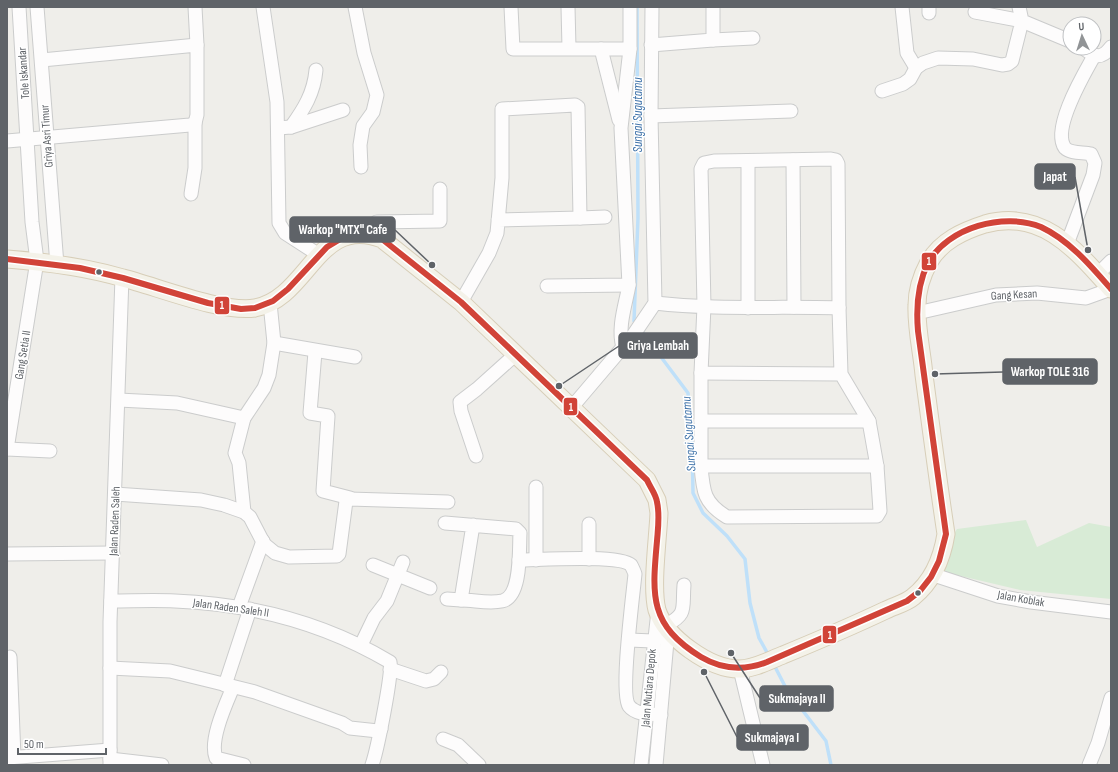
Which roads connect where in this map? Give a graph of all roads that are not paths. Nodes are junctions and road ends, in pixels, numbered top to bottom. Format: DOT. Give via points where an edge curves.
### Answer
graph roads {
  1 [pos="19,7"];
  2 [pos="37,7"];
  3 [pos="195,7"];
  4 [pos="263,7"];
  5 [pos="355,7"];
  6 [pos="511,7"];
  7 [pos="568,7"];
  8 [pos="630,7"];
  9 [pos="652,7"];
  10 [pos="713,7"];
  11 [pos="902,7"];
  12 [pos="1019,7"];
  13 [pos="975,12"];
  14 [pos="1022,22"];
  15 [pos="754,38"];
  16 [pos="1062,38"];
  17 [pos="713,40"];
  18 [pos="197,45"];
  19 [pos="651,45"];
  20 [pos="1111,47"];
  21 [pos="569,48"];
  22 [pos="602,49"];
  23 [pos="630,49"];
  24 [pos="1102,55"];
  25 [pos="1087,56"];
  26 [pos="42,60"];
  27 [pos="916,68"];
  28 [pos="316,70"];
  29 [pos="882,91"];
  30 [pos="344,110"];
  31 [pos="791,111"];
  32 [pos="651,116"];
  33 [pos="195,123"];
  34 [pos="284,127"];
  35 [pos="621,128"];
  36 [pos="46,138"];
  37 [pos="28,140"];
  38 [pos="7,141"];
  39 [pos="793,160"];
  40 [pos="748,161"];
  41 [pos="361,167"];
  42 [pos="440,189"];
  43 [pos="191,194"];
  44 [pos="580,218"];
  45 [pos="605,218"];
  46 [pos="498,220"];
  47 [pos="374,236"];
  48 [pos="1067,244"];
  49 [pos="319,255"];
  50 [pos="7,259"];
  51 [pos="37,261"];
  52 [pos="1111,262"];
  53 [pos="57,265"];
  54 [pos="1098,274"];
  55 [pos="122,277"];
  56 [pos="629,285"];
  57 [pos="546,286"];
  58 [pos="1111,289"];
  59 [pos="461,302"];
  60 [pos="270,303"];
  61 [pos="653,306"];
  62 [pos="704,306"];
  63 [pos="794,307"];
  64 [pos="748,308"];
  65 [pos="838,308"];
  66 [pos="917,313"];
  67 [pos="274,343"];
  68 [pos="623,347"];
  69 [pos="315,352"];
  70 [pos="516,354"];
  71 [pos="355,357"];
  72 [pos="701,373"];
  73 [pos="841,374"];
  74 [pos="119,400"];
  75 [pos="572,407"];
  76 [pos="244,418"];
  77 [pos="701,421"];
  78 [pos="869,421"];
  79 [pos="7,449"];
  80 [pos="50,451"];
  81 [pos="476,456"];
  82 [pos="701,466"];
  83 [pos="877,466"];
  84 [pos="536,488"];
  85 [pos="115,494"];
  86 [pos="350,498"];
  87 [pos="448,502"];
  88 [pos="244,512"];
  89 [pos="445,523"];
  90 [pos="589,524"];
  91 [pos="473,525"];
  92 [pos="263,541"];
  93 [pos="114,553"];
  94 [pos="7,554"];
  95 [pos="589,558"];
  96 [pos="519,560"];
  97 [pos="536,560"];
  98 [pos="373,565"];
  99 [pos="401,568"];
  100 [pos="934,575"];
  101 [pos="684,585"];
  102 [pos="430,588"];
  103 [pos="447,598"];
  104 [pos="461,600"];
  105 [pos="111,601"];
  106 [pos="245,608"];
  107 [pos="1111,612"];
  108 [pos="664,622"];
  109 [pos="629,640"];
  110 [pos="653,640"];
  111 [pos="360,645"];
  112 [pos="10,657"];
  113 [pos="390,666"];
  114 [pos="110,668"];
  115 [pos="740,669"];
  116 [pos="441,672"];
  117 [pos="229,686"];
  118 [pos="8,692"];
  119 [pos="1111,698"];
  120 [pos="647,714"];
  121 [pos="661,715"];
  122 [pos="381,730"];
  123 [pos="443,739"];
  124 [pos="10,741"];
  125 [pos="10,758"];
  126 [pos="110,758"];
  127 [pos="220,763"];
  128 [pos="162,765"];
  129 [pos="244,765"];
  130 [pos="372,765"];
  131 [pos="479,765"];
  132 [pos="641,765"];
  133 [pos="656,765"];
  134 [pos="764,765"];
  135 [pos="1089,765"];
  1 -- 37 [label="street, Tole Iskandar"];
  2 -- 26 [label="street, Griya Asri Timur"];
  3 -- 18 [label="street"];
  4 -- 34 [label="street" via="276,95"];
  5 -- 41 [label="street" via="377,100 374,112 363,126 360,145"];
  6 -- 21 [label="street" via="513,50"];
  7 -- 21 [label="street"];
  8 -- 23 [label="street"];
  9 -- 19 [label="street"];
  10 -- 17 [label="street"];
  11 -- 27 [label="street" via="907,53"];
  12 -- 14 [label="street"];
  13 -- 14 [label="street"];
  14 -- 16 [label="street"];
  14 -- 27 [label="street" via="1012,61 1008,64 938,58"];
  15 -- 17 [label="street"];
  17 -- 19 [label="street"];
  18 -- 26 [label="street"];
  18 -- 33 [label="street"];
  19 -- 32 [label="street"];
  20 -- 24 [label="street"];
  21 -- 22 [label="street"];
  22 -- 23 [label="street"];
  22 -- 35 [label="street"];
  23 -- 35 [label="street"];
  25 -- 48 [label="street" via="1065,115 1064,143 1072,152 1091,154 1095,163 1093,175"];
  26 -- 36 [label="street, Griya Asri Timur"];
  27 -- 29 [label="street" via="910,80"];
  28 -- 34 [label="street" via="315,83 303,110"];
  30 -- 34 [label="street"];
  31 -- 32 [label="street"];
  32 -- 61 [label="street"];
  33 -- 36 [label="street"];
  33 -- 43 [label="street" via="195,168"];
  34 -- 49 [label="street" via="279,223 285,233"];
  35 -- 56 [label="street"];
  36 -- 37 [label="street"];
  36 -- 53 [label="street, Griya Asri Timur"];
  37 -- 38 [label="street"];
  37 -- 51 [label="street, Tole Iskandar" via="32,222"];
  39 -- 40 [label="street"];
  39 -- 63 [label="street"];
  39 -- 65 [label="street" via="831,159 836,160 838,164"];
  40 -- 62 [label="street" via="714,161 704,163 700,170"];
  40 -- 64 [label="street"];
  42 -- 47 [label="street" via="440,221 377,222"];
  44 -- 45 [label="street"];
  44 -- 46 [label="street"];
  44 -- 46 [label="street" via="579,111 575,105 502,109 502,178"];
  46 -- 59 [label="street" via="497,232 489,253"];
  47 -- 49 [label="main road" via="347,236 332,242"];
  47 -- 59 [label="main road" via="382,239"];
  48 -- 54 [label="main road"];
  48 -- 66 [label="main road" via="1040,226 1019,221 1005,220 969,229 950,239 930,261 919,291"];
  49 -- 60 [label="main road" via="288,290"];
  50 -- 51 [label="main road"];
  51 -- 53 [label="main road"];
  51 -- 79 [label="street, Gang Setia II"];
  52 -- 54 [label="street"];
  53 -- 55 [label="main road"];
  54 -- 58 [label="main road"];
  55 -- 60 [label="main road" via="215,305 240,309 256,308"];
  55 -- 74 [label="street, Jalan Raden Saleh"];
  56 -- 57 [label="street"];
  56 -- 68 [label="street" via="622,323"];
  58 -- 66 [label="street, Gang Kesan" via="1086,298 1037,293 996,295"];
  59 -- 70 [label="main road"];
  60 -- 67 [label="street"];
  61 -- 62 [label="street"];
  61 -- 68 [label="street"];
  62 -- 64 [label="street"];
  62 -- 72 [label="street"];
  63 -- 64 [label="street"];
  63 -- 65 [label="street"];
  65 -- 73 [label="street"];
  66 -- 100 [label="main road" via="946,534 944,548"];
  67 -- 69 [label="street"];
  67 -- 76 [label="street" via="269,375 264,388"];
  68 -- 75 [label="street"];
  69 -- 71 [label="street"];
  69 -- 86 [label="street" via="310,413 328,416 323,491"];
  70 -- 75 [label="main road"];
  70 -- 81 [label="street" via="460,402"];
  72 -- 73 [label="street"];
  72 -- 77 [label="street"];
  73 -- 78 [label="street"];
  74 -- 76 [label="street" via="177,403"];
  74 -- 85 [label="street, Jalan Raden Saleh"];
  75 -- 108 [label="main road" via="647,480 657,500 660,513 654,596"];
  76 -- 88 [label="street" via="235,453 239,463"];
  77 -- 78 [label="street"];
  77 -- 82 [label="street"];
  78 -- 83 [label="street"];
  79 -- 80 [label="street, Gang Setia II"];
  82 -- 83 [label="street"];
  82 -- 83 [label="street" via="702,490 715,510 727,517 759,518 877,516 880,511"];
  84 -- 97 [label="street"];
  85 -- 88 [label="street" via="201,500"];
  85 -- 93 [label="street, Jalan Raden Saleh"];
  86 -- 87 [label="street"];
  86 -- 92 [label="street" via="346,501 341,551 336,556 289,557 275,553"];
  88 -- 92 [label="street" via="250,517"];
  89 -- 91 [label="street"];
  90 -- 95 [label="street"];
  91 -- 96 [label="street" via="516,529 520,533"];
  91 -- 104 [label="street"];
  92 -- 106 [label="street"];
  93 -- 94 [label="street"];
  93 -- 105 [label="street, Jalan Raden Saleh"];
  95 -- 97 [label="street"];
  95 -- 109 [label="street" via="608,559 631,565 635,574"];
  96 -- 97 [label="street"];
  96 -- 104 [label="street" via="516,584 513,593 506,600"];
  98 -- 99 [label="street"];
  99 -- 102 [label="street"];
  99 -- 111 [label="street" via="387,601 374,618"];
  100 -- 107 [label="street, Jalan Koblak" via="998,596"];
  100 -- 115 [label="main road" via="912,598 794,650"];
  101 -- 108 [label="street" via="682,614 679,619"];
  103 -- 104 [label="street"];
  105 -- 106 [label="street, Jalan Raden Saleh II" via="175,601"];
  105 -- 114 [label="street, Jalan Raden Saleh"];
  106 -- 111 [label="street, Jalan Raden Saleh II" via="277,615"];
  106 -- 117 [label="street"];
  108 -- 110 [label="street, Jalan Mutiara Depok"];
  108 -- 115 [label="main road" via="677,640 701,655 726,667"];
  108 -- 121 [label="street, Jalan Mutiara Depok"];
  109 -- 110 [label="street"];
  109 -- 120 [label="street" via="626,701 633,710"];
  110 -- 120 [label="street, Jalan Mutiara Depok"];
  111 -- 113 [label="street, Jalan Raden Saleh II"];
  112 -- 118 [label="street"];
  113 -- 116 [label="street, Jalan Raden Saleh II" via="426,681 434,679"];
  113 -- 122 [label="street"];
  114 -- 117 [label="street" via="170,671"];
  114 -- 126 [label="street, Jalan Raden Saleh"];
  115 -- 134 [label="street"];
  117 -- 122 [label="street" via="255,692 350,728"];
  117 -- 127 [label="street" via="214,746 214,754"];
  118 -- 124 [label="street"];
  119 -- 135 [label="street"];
  120 -- 121 [label="street"];
  120 -- 132 [label="street, Jalan Mutiara Depok"];
  121 -- 133 [label="street, Jalan Mutiara Depok"];
  122 -- 130 [label="street"];
  123 -- 131 [label="street" via="458,745"];
  124 -- 125 [label="street"];
  125 -- 126 [label="street"];
  126 -- 128 [label="street"];
  127 -- 129 [label="street"];
}
